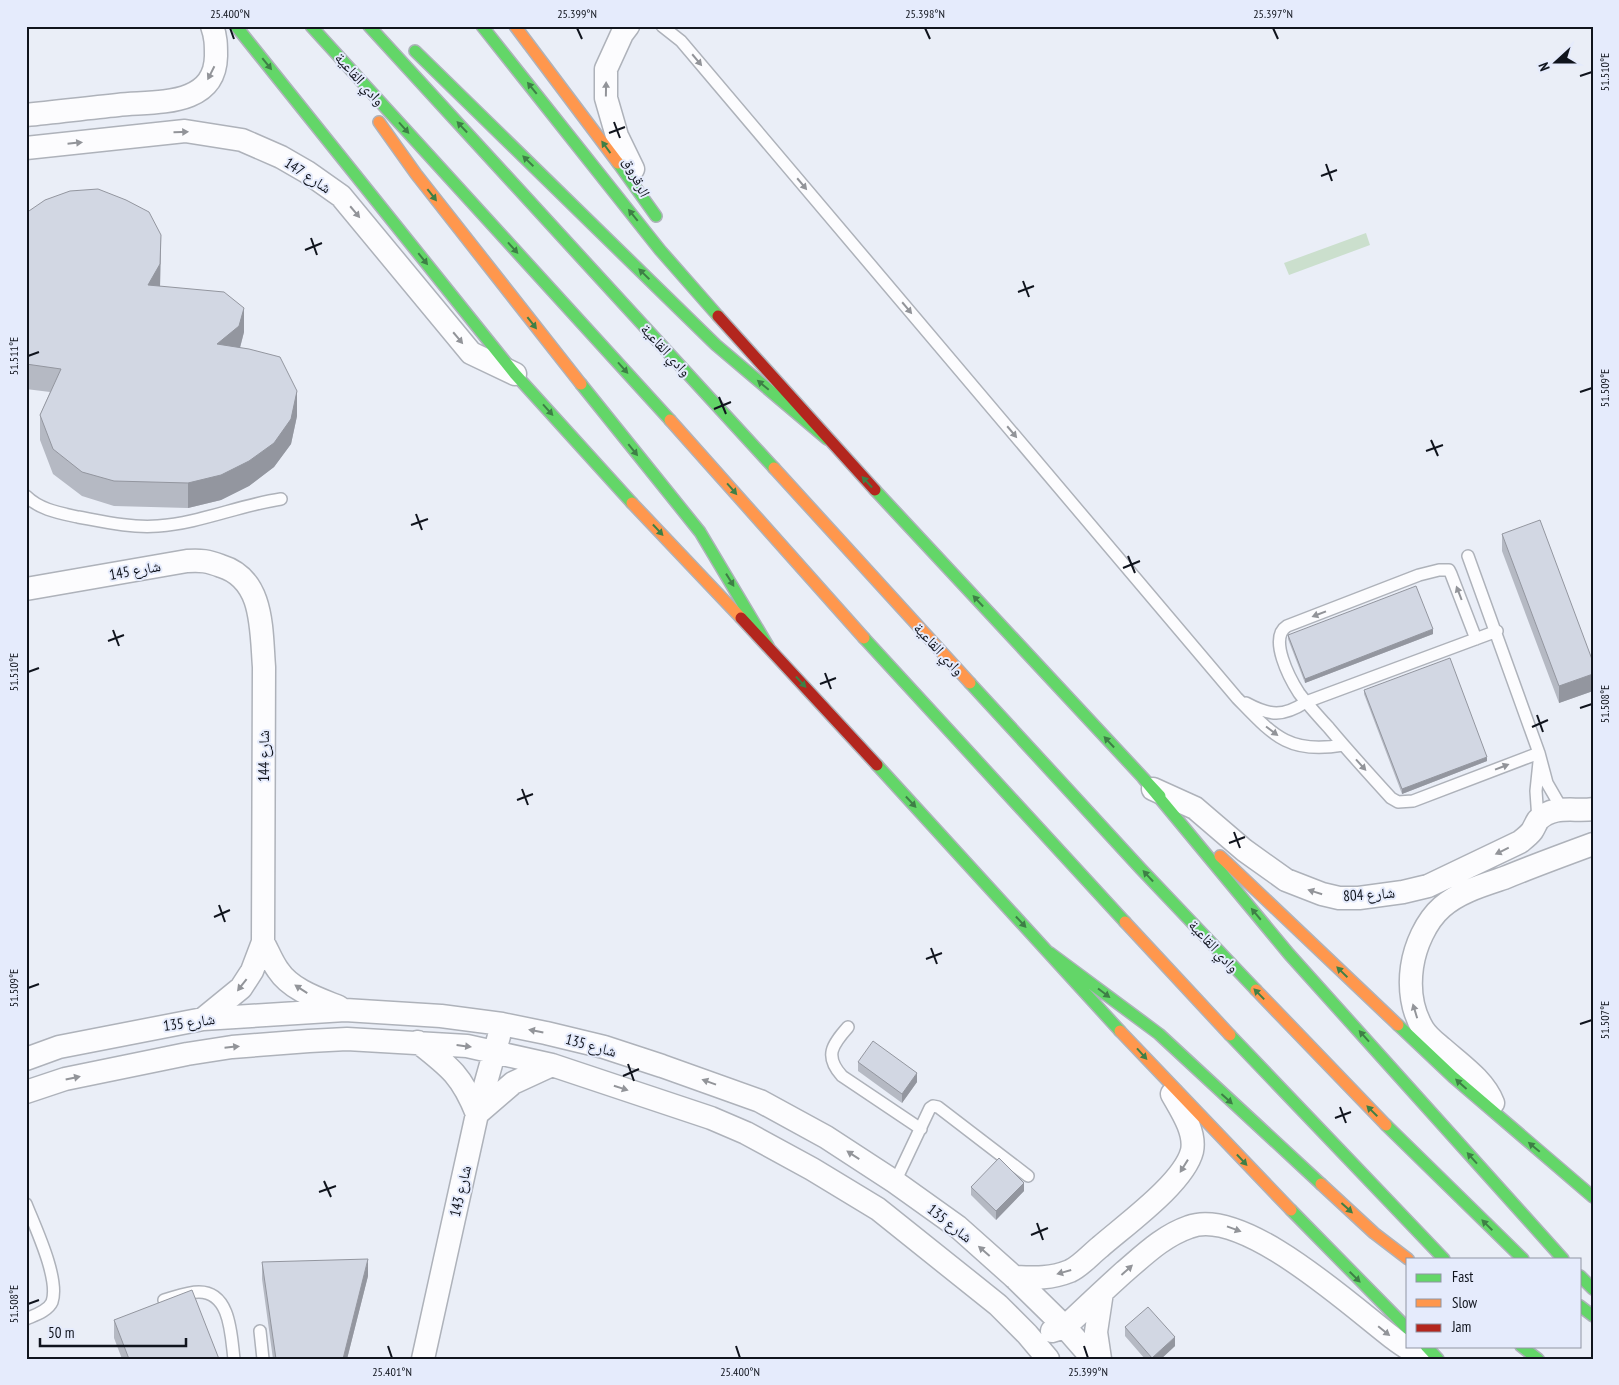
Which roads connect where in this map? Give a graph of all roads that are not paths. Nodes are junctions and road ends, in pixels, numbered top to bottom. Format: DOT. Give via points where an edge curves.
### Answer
graph roads {
  1 [pos="212,26"];
  2 [pos="236,26"];
  3 [pos="369,26"];
  4 [pos="482,26"];
  5 [pos="515,26"];
  6 [pos="628,26"];
  7 [pos="662,26"];
  8 [pos="312,27"];
  9 [pos="404,40"];
  10 [pos="26,116"];
  11 [pos="26,148"];
  12 [pos="658,219"];
  13 [pos="694,272"];
  14 [pos="744,346"];
  15 [pos="515,374"];
  16 [pos="827,439"];
  17 [pos="26,496"];
  18 [pos="281,499"];
  19 [pos="1468,556"];
  20 [pos="241,576"];
  21 [pos="26,589"];
  22 [pos="1496,631"];
  23 [pos="1476,639"];
  24 [pos="768,646"];
  25 [pos="1237,698"];
  26 [pos="1306,702"];
  27 [pos="1343,745"];
  28 [pos="1539,753"];
  29 [pos="1148,784"];
  30 [pos="1562,809"];
  31 [pos="1593,809"];
  32 [pos="1538,820"];
  33 [pos="1593,844"];
  34 [pos="263,942"];
  35 [pos="1050,954"];
  36 [pos="345,1010"];
  37 [pos="203,1019"];
  38 [pos="502,1024"];
  39 [pos="848,1027"];
  40 [pos="418,1042"];
  41 [pos="495,1051"];
  42 [pos="26,1059"];
  43 [pos="552,1065"];
  44 [pos="1160,1074"];
  45 [pos="26,1092"];
  46 [pos="477,1114"];
  47 [pos="1497,1116"];
  48 [pos="921,1129"];
  49 [pos="1028,1176"];
  50 [pos="895,1182"];
  51 [pos="1593,1197"];
  52 [pos="26,1204"];
  53 [pos="1407,1258"];
  54 [pos="1443,1258"];
  55 [pos="1522,1258"];
  56 [pos="1562,1258"];
  57 [pos="1014,1277"];
  58 [pos="1582,1278"];
  59 [pos="1593,1289"];
  60 [pos="1102,1292"];
  61 [pos="164,1300"];
  62 [pos="1582,1308"];
  63 [pos="1593,1316"];
  64 [pos="26,1319"];
  65 [pos="1065,1327"];
  66 [pos="1406,1327"];
  67 [pos="260,1331"];
  68 [pos="1027,1334"];
  69 [pos="1406,1347"];
  70 [pos="1408,1348"];
  71 [pos="1428,1348"];
  72 [pos="1524,1348"];
  73 [pos="1529,1348"];
  74 [pos="234,1359"];
  75 [pos="263,1359"];
  76 [pos="423,1359"];
  77 [pos="1048,1359"];
  78 [pos="1093,1359"];
  79 [pos="1100,1359"];
  80 [pos="1425,1359"];
  81 [pos="1438,1359"];
  82 [pos="1539,1359"];
  1 -- 10 [label="street, one-way" via="216,36 215,66 198,92 168,101"];
  2 -- 15 [label="main road, one-way"];
  55 -- 3 [label="main road, وادي القاعية, one-way" via="1359,1098 1148,876"];
  14 -- 4 [label="main road, one-way" via="660,250"];
  12 -- 5 [label="main road, one-way"];
  12 -- 6 [label="street, الرقروق, one-way" via="617,136 606,98 606,69"];
  7 -- 25 [label="lane, one-way" via="694,56"];
  8 -- 24 [label="main road, one-way" via="416,174 700,532"];
  8 -- 54 [label="main road, وادي القاعية, one-way" via="975,760 1225,1030"];
  16 -- 9 [label="main road, one-way" via="716,345"];
  11 -- 15 [label="street, شارع 147, one-way" via="184,131 242,140 281,157 341,196 471,353"];
  13 -- 14 [label="main road"];
  14 -- 16 [label="main road"];
  15 -- 24 [label="main road, one-way"];
  29 -- 16 [label="main road, one-way"];
  17 -- 18 [label="lane" via="55,512 117,525 158,526"];
  19 -- 22 [label="lane"];
  20 -- 21 [label="street, شارع 145" via="230,568 204,560 187,561"];
  20 -- 34 [label="street, شارع 144" via="254,595 264,667"];
  22 -- 23 [label="lane"];
  22 -- 28 [label="lane"];
  23 -- 26 [label="lane"];
  23 -- 26 [label="lane, one-way" via="1449,570 1419,575 1284,629 1280,635 1280,649 1290,676"];
  24 -- 35 [label="main road, one-way"];
  25 -- 26 [label="lane" via="1257,709 1280,713 1295,710"];
  25 -- 27 [label="lane, one-way" via="1264,725 1294,745 1320,749"];
  26 -- 27 [label="lane"];
  27 -- 28 [label="lane, one-way" via="1391,798 1405,803"];
  28 -- 30 [label="lane" via="1547,783"];
  28 -- 32 [label="lane"];
  32 -- 29 [label="street, شارع 804, one-way" via="1520,842 1428,886 1360,898 1339,898 1286,880 1244,850 1195,808"];
  47 -- 29 [label="main road, one-way" via="1224,860"];
  56 -- 29 [label="main road, one-way" via="1289,954"];
  30 -- 31 [label="street, شارع 804"];
  30 -- 32 [label="street, شارع 804"];
  47 -- 33 [label="street, one-way" via="1483,1086 1424,1031 1419,1021 1410,986 1418,944 1429,923 1443,907 1464,893"];
  36 -- 34 [label="street, شارع 144, one-way" via="293,984 279,972"];
  34 -- 37 [label="street, شارع 144, one-way" via="252,971 241,988"];
  35 -- 44 [label="main road, one-way"];
  35 -- 53 [label="main road, one-way" via="1159,1034 1374,1233"];
  36 -- 37 [label="street, شارع 135"];
  36 -- 38 [label="street, شارع 135" via="441,1016"];
  37 -- 42 [label="street, شارع 135" via="59,1047"];
  38 -- 41 [label="street, شارع 143"];
  50 -- 38 [label="street, شارع 135, one-way" via="826,1137 760,1101 604,1047"];
  39 -- 48 [label="lane" via="832,1049 835,1068"];
  40 -- 41 [label="street, شارع 135, one-way"];
  45 -- 40 [label="street, شارع 135, one-way" via="65,1079 232,1047 348,1040"];
  40 -- 46 [label="street" via="460,1078"];
  41 -- 43 [label="street, شارع 135"];
  41 -- 46 [label="street, شارع 143"];
  43 -- 46 [label="street" via="513,1083"];
  43 -- 68 [label="street, شارع 135, one-way" via="711,1118 812,1169 878,1209 998,1306"];
  44 -- 57 [label="street, one-way" via="1181,1109 1190,1132 1192,1150 1183,1168 1156,1199 1072,1270 1041,1279"];
  44 -- 66 [label="main road, one-way"];
  46 -- 76 [label="street, شارع 143"];
  51 -- 47 [label="main road, one-way"];
  48 -- 49 [label="lane" via="930,1108 938,1106"];
  48 -- 50 [label="lane"];
  57 -- 50 [label="street, شارع 135, one-way" via="958,1227"];
  52 -- 64 [label="lane" via="47,1259 53,1291 51,1303 44,1311"];
  57 -- 65 [label="street, شارع 135"];
  58 -- 59 [label="main road"];
  60 -- 65 [label="street"];
  60 -- 69 [label="street, one-way" via="1155,1244 1189,1226 1208,1223 1243,1232 1275,1250"];
  60 -- 79 [label="street" via="1096,1332"];
  61 -- 74 [label="lane" via="197,1292 209,1293 219,1301 230,1326"];
  62 -- 63 [label="main road"];
  65 -- 68 [label="street" via="1046,1334"];
  65 -- 78 [label="street, شارع 135"];
  67 -- 75 [label="lane"];
  68 -- 77 [label="street, شارع 135"];
  70 -- 80 [label="street, one-way"];
  71 -- 81 [label="main road"];
  72 -- 82 [label="main road"];
  73 -- 82 [label="main road"];
}
